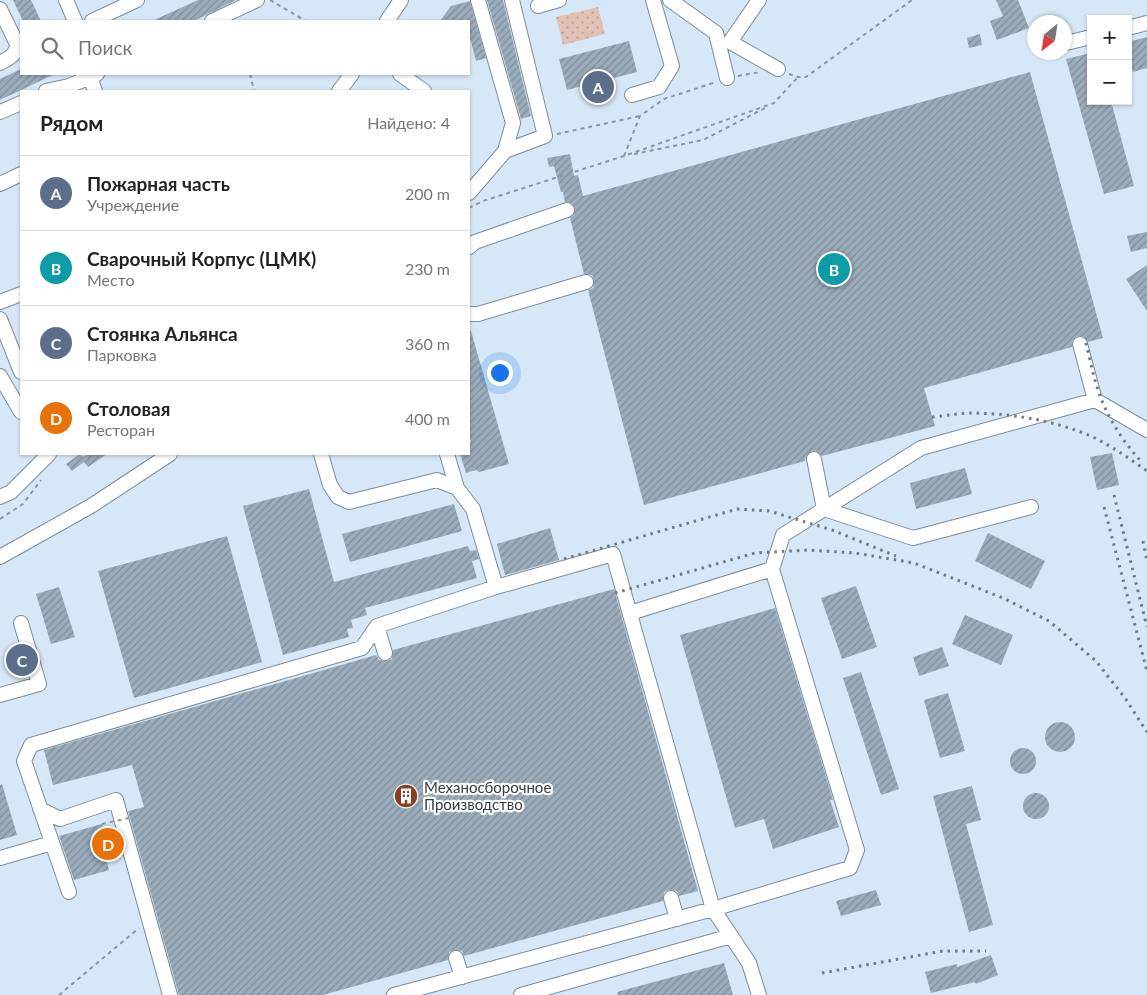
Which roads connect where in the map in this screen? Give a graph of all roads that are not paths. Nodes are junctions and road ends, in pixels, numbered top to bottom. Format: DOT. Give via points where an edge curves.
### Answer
graph roads {
  1 [pos="66,0"];
  2 [pos="137,0"];
  3 [pos="257,0"];
  4 [pos="401,0"];
  5 [pos="478,0"];
  6 [pos="512,0"];
  7 [pos="559,0"];
  8 [pos="654,0"];
  9 [pos="670,0"];
  10 [pos="759,0"];
  11 [pos="538,6"];
  12 [pos="0,9"];
  13 [pos="75,20"];
  14 [pos="94,20"];
  15 [pos="214,20"];
  16 [pos="388,20"];
  17 [pos="1147,23"];
  18 [pos="1132,27"];
  19 [pos="716,33"];
  20 [pos="1087,38"];
  21 [pos="730,42"];
  22 [pos="1072,42"];
  23 [pos="0,63"];
  24 [pos="778,69"];
  25 [pos="92,75"];
  26 [pos="351,75"];
  27 [pos="401,75"];
  28 [pos="727,78"];
  29 [pos="51,90"];
  30 [pos="94,90"];
  31 [pos="341,90"];
  32 [pos="423,90"];
  33 [pos="632,95"];
  34 [pos="20,102"];
  35 [pos="0,112"];
  36 [pos="505,150"];
  37 [pos="20,174"];
  38 [pos="0,184"];
  39 [pos="470,192"];
  40 [pos="567,210"];
  41 [pos="470,246"];
  42 [pos="586,282"];
  43 [pos="20,294"];
  44 [pos="0,302"];
  45 [pos="470,314"];
  46 [pos="0,319"];
  47 [pos="4,342"];
  48 [pos="1080,344"];
  49 [pos="20,370"];
  50 [pos="0,376"];
  51 [pos="1094,400"];
  52 [pos="20,410"];
  53 [pos="1147,430"];
  54 [pos="47,455"];
  55 [pos="168,455"];
  56 [pos="321,455"];
  57 [pos="447,455"];
  58 [pos="814,459"];
  59 [pos="457,488"];
  60 [pos="0,497"];
  61 [pos="1031,507"];
  62 [pos="824,509"];
  63 [pos="0,557"];
  64 [pos="772,569"];
  65 [pos="496,587"];
  66 [pos="630,613"];
  67 [pos="21,623"];
  68 [pos="377,626"];
  69 [pos="385,653"];
  70 [pos="0,695"];
  71 [pos="40,809"];
  72 [pos="52,843"];
  73 [pos="0,858"];
  74 [pos="69,892"];
  75 [pos="671,898"];
  76 [pos="713,909"];
  77 [pos="677,919"];
  78 [pos="731,936"];
  79 [pos="456,958"];
  80 [pos="462,977"];
  81 [pos="170,995"];
  82 [pos="394,995"];
  83 [pos="521,995"];
  84 [pos="759,995"];
  1 -- 13 [label="street"];
  2 -- 14 [label="street"];
  3 -- 15 [label="street"];
  4 -- 16 [label="street"];
  5 -- 36 [label="street" via="513,123"];
  6 -- 36 [label="street" via="545,136"];
  7 -- 11 [label="street"];
  8 -- 33 [label="street" via="672,66 659,87"];
  9 -- 19 [label="street"];
  10 -- 21 [label="street"];
  12 -- 23 [label="street" via="17,50"];
  17 -- 18 [label="street"];
  19 -- 21 [label="street"];
  19 -- 28 [label="street"];
  20 -- 22 [label="street"];
  21 -- 24 [label="street"];
  25 -- 29 [label="street" via="69,86"];
  25 -- 30 [label="street"];
  26 -- 31 [label="street"];
  27 -- 32 [label="street"];
  34 -- 35 [label="street"];
  36 -- 39 [label="street"];
  37 -- 38 [label="street"];
  40 -- 41 [label="street"];
  42 -- 45 [label="street"];
  43 -- 44 [label="street"];
  46 -- 47 [label="street"];
  47 -- 49 [label="street"];
  48 -- 51 [label="street"];
  50 -- 52 [label="street"];
  51 -- 53 [label="street"];
  51 -- 62 [label="street" via="920,448"];
  54 -- 60 [label="street" via="11,492"];
  55 -- 63 [label="street" via="91,506"];
  56 -- 59 [label="street" via="330,485 338,497 349,502 437,480"];
  57 -- 59 [label="street"];
  58 -- 62 [label="street"];
  59 -- 65 [label="street" via="473,508"];
  61 -- 62 [label="street" via="913,538"];
  62 -- 64 [label="street" via="783,535"];
  64 -- 66 [label="street"];
  64 -- 76 [label="street" via="857,850 850,868"];
  65 -- 66 [label="street" via="613,554"];
  65 -- 68 [label="street"];
  66 -- 76 [label="street" via="631,634"];
  67 -- 70 [label="street" via="39,684"];
  68 -- 69 [label="street"];
  68 -- 71 [label="street" via="362,648 31,745 24,761"];
  71 -- 72 [label="street"];
  71 -- 81 [label="street" via="60,819 116,800"];
  72 -- 73 [label="street"];
  72 -- 74 [label="street"];
  75 -- 77 [label="street"];
  76 -- 77 [label="street"];
  76 -- 78 [label="street"];
  77 -- 80 [label="street"];
  78 -- 83 [label="street"];
  78 -- 84 [label="street" via="749,963"];
  79 -- 80 [label="street"];
  80 -- 82 [label="street"];
}
